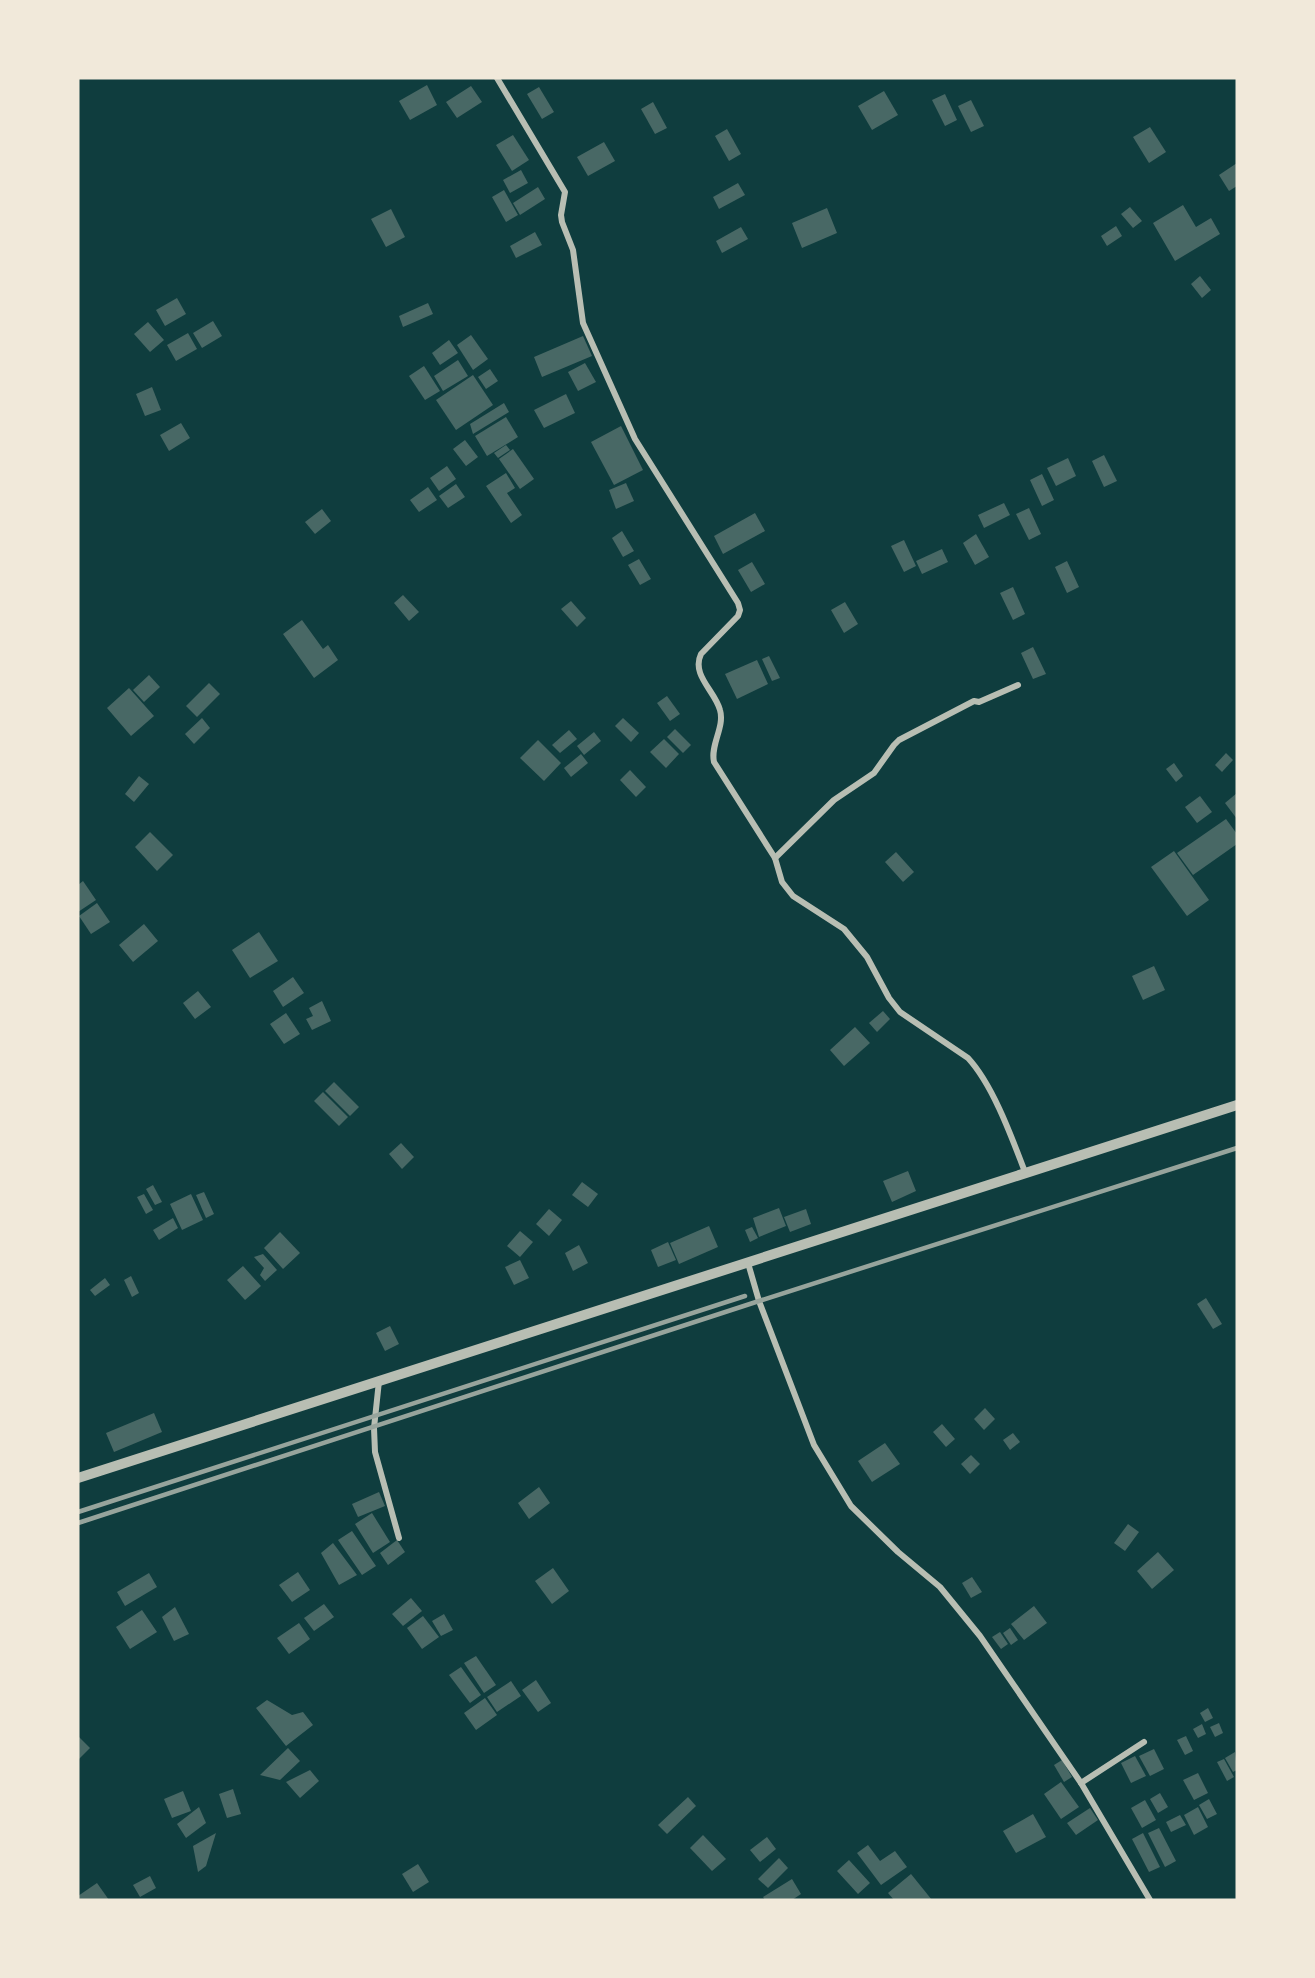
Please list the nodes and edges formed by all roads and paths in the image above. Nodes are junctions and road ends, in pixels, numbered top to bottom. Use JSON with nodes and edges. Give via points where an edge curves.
{"nodes":[{"id":1,"x":497,"y":78,"type":"edge"},
{"id":2,"x":1018,"y":686,"type":"dead end"},
{"id":3,"x":775,"y":858,"type":"junction"},
{"id":4,"x":1237,"y":1105,"type":"edge"},
{"id":5,"x":1025,"y":1172,"type":"junction"},
{"id":6,"x":748,"y":1263,"type":"junction"},
{"id":7,"x":379,"y":1381,"type":"junction"},
{"id":8,"x":78,"y":1478,"type":"edge"},
{"id":9,"x":399,"y":1538,"type":"dead end"},
{"id":10,"x":1144,"y":1742,"type":"dead end"},
{"id":11,"x":1081,"y":1783,"type":"junction"},
{"id":12,"x":1150,"y":1900,"type":"edge"}],
"edges":[{"from":1,"to":3,"type":"street","via":[[566,192],[561,215],[573,250],[583,323],[635,439],[738,603],[738,616],[701,654],[698,669],[720,708],[714,762]]},
{"from":2,"to":3,"type":"street","via":[[974,701],[899,740],[874,773],[834,800]]},
{"from":3,"to":5,"type":"street","via":[[782,882],[793,896],[844,928],[857,943],[895,1006],[975,1066],[1007,1124]]},
{"from":4,"to":5,"type":"street"},
{"from":5,"to":6,"type":"street"},
{"from":6,"to":7,"type":"street"},
{"from":6,"to":11,"type":"street","via":[[814,1445],[851,1506],[940,1587],[992,1654]]},
{"from":7,"to":8,"type":"street"},
{"from":7,"to":9,"type":"street","via":[[375,1452]]},
{"from":10,"to":11,"type":"street"},
{"from":11,"to":12,"type":"street"}]}
